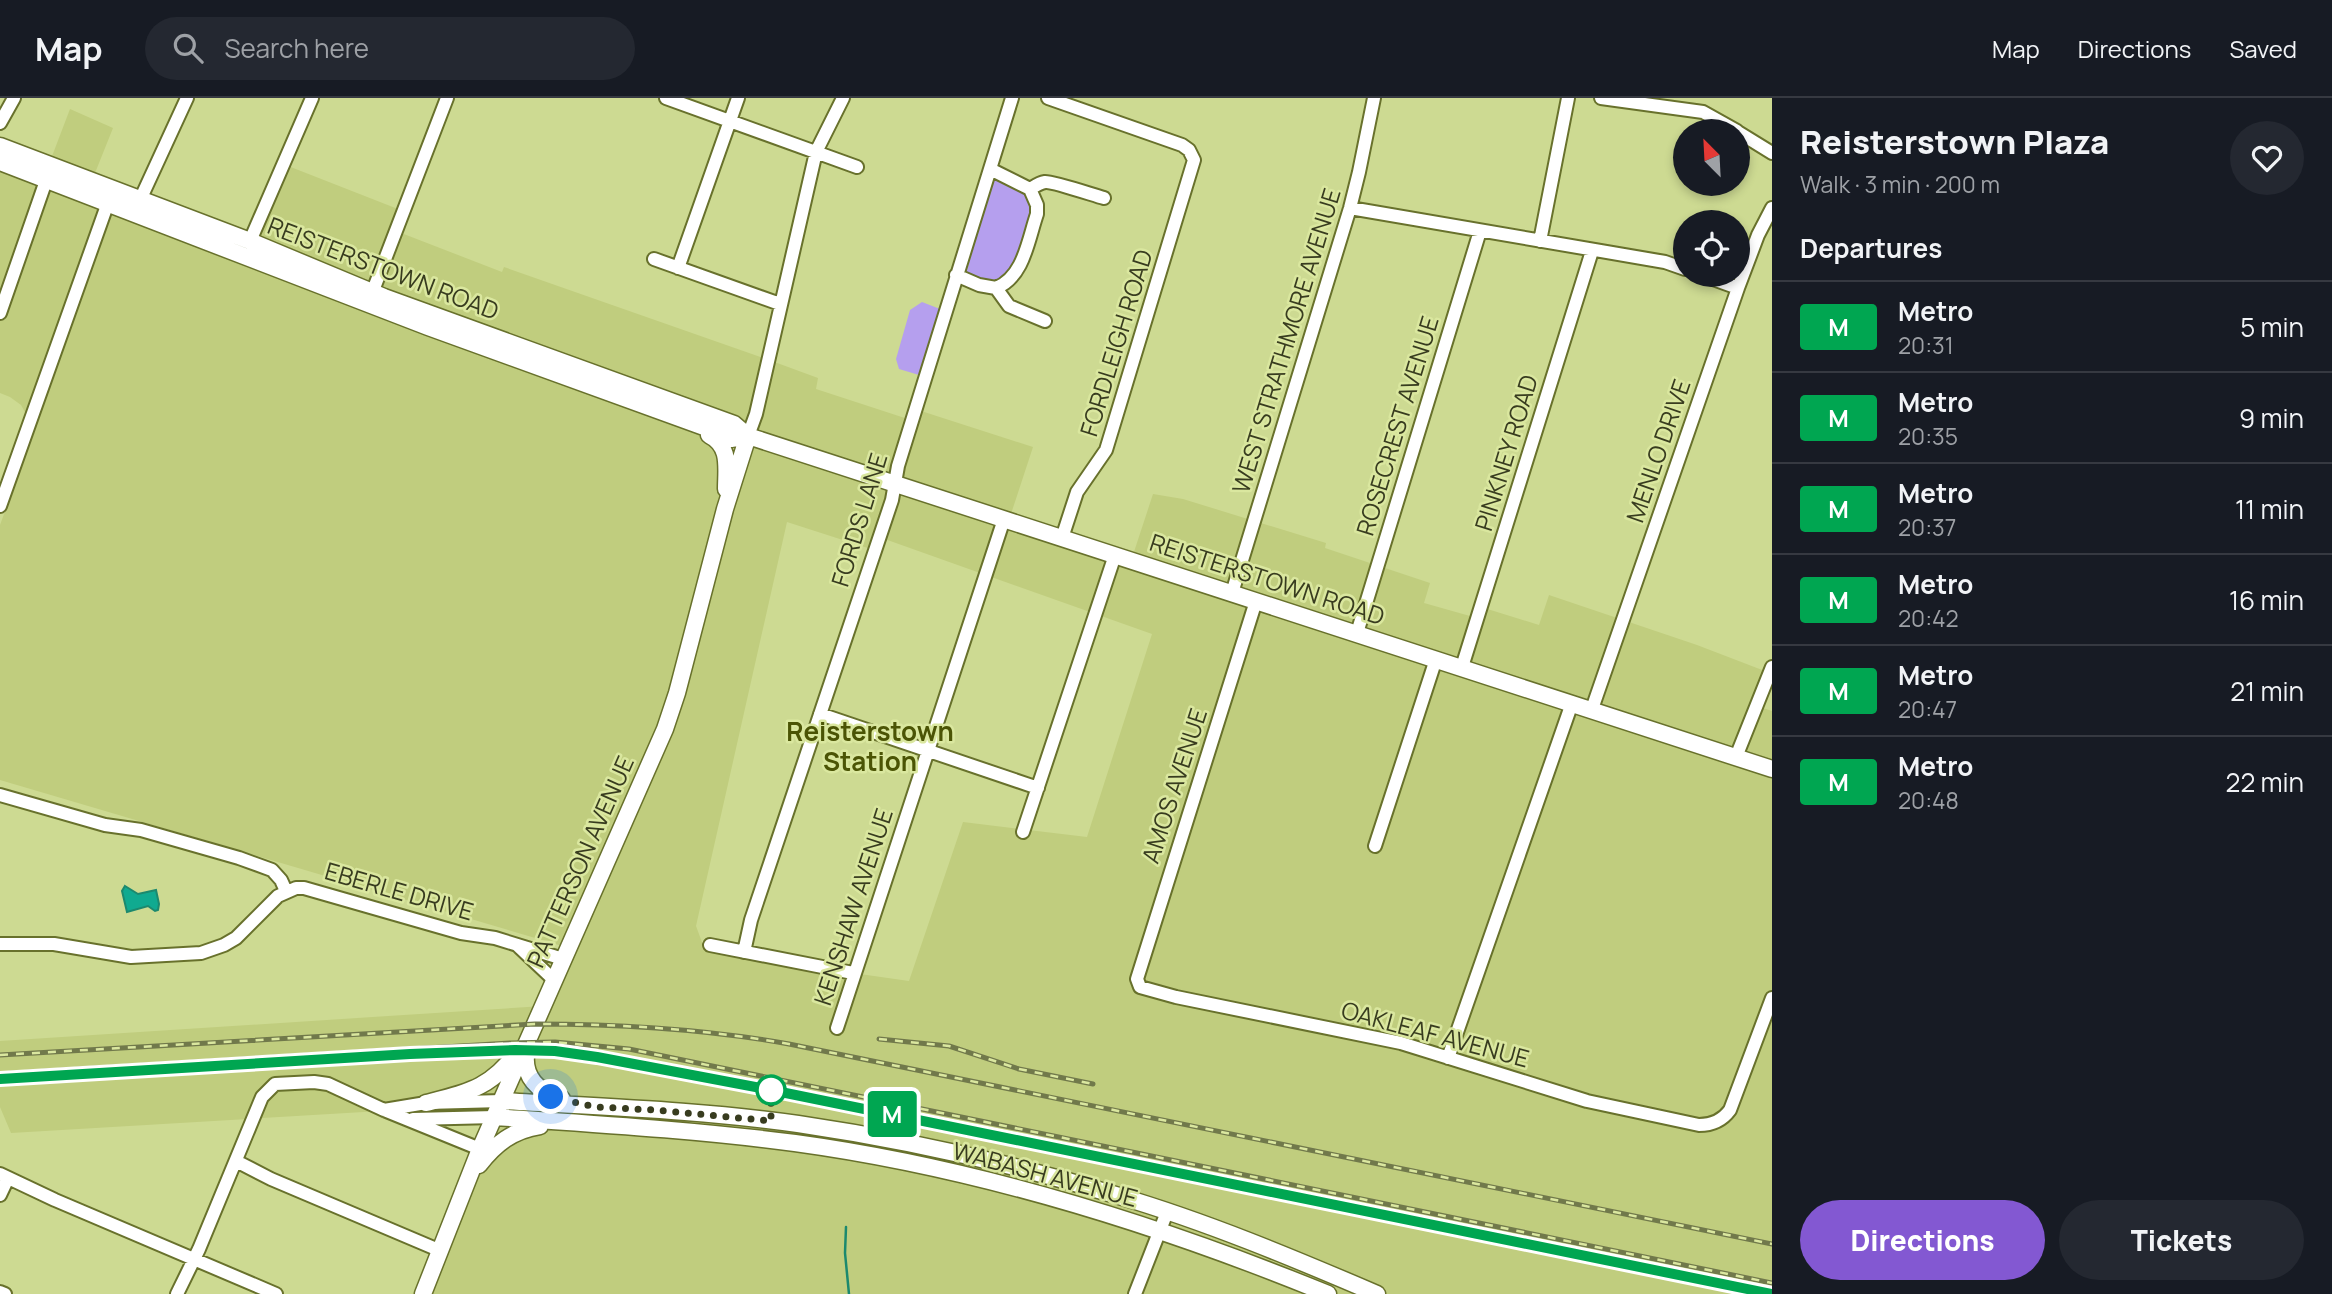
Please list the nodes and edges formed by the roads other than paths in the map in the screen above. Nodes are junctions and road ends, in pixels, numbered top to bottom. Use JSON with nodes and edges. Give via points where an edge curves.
{"nodes":[{"id":1,"x":14,"y":98,"type":"edge"},
{"id":2,"x":187,"y":98,"type":"edge"},
{"id":3,"x":312,"y":98,"type":"edge"},
{"id":4,"x":447,"y":98,"type":"edge"},
{"id":5,"x":666,"y":98,"type":"edge"},
{"id":6,"x":738,"y":98,"type":"edge"},
{"id":7,"x":843,"y":98,"type":"edge"},
{"id":8,"x":1012,"y":98,"type":"edge"},
{"id":9,"x":1048,"y":98,"type":"edge"},
{"id":10,"x":1374,"y":98,"type":"edge"},
{"id":11,"x":1569,"y":98,"type":"edge"},
{"id":12,"x":1601,"y":98,"type":"edge"},
{"id":13,"x":1715,"y":119,"type":"edge"},
{"id":14,"x":729,"y":121,"type":"junction"},
{"id":15,"x":0,"y":123,"type":"edge"},
{"id":16,"x":1750,"y":140,"type":"edge"},
{"id":17,"x":0,"y":146,"type":"edge"},
{"id":18,"x":816,"y":152,"type":"junction"},
{"id":19,"x":1772,"y":153,"type":"edge"},
{"id":20,"x":0,"y":162,"type":"edge"},
{"id":21,"x":857,"y":167,"type":"dead end"},
{"id":22,"x":990,"y":169,"type":"junction"},
{"id":23,"x":49,"y":173,"type":"junction"},
{"id":24,"x":1030,"y":189,"type":"junction"},
{"id":25,"x":110,"y":197,"type":"junction"},
{"id":26,"x":1104,"y":198,"type":"dead end"},
{"id":27,"x":140,"y":200,"type":"junction"},
{"id":28,"x":1350,"y":208,"type":"junction"},
{"id":29,"x":1772,"y":208,"type":"edge"},
{"id":30,"x":1480,"y":231,"type":"junction"},
{"id":31,"x":191,"y":236,"type":"junction"},
{"id":32,"x":1540,"y":241,"type":"junction"},
{"id":33,"x":250,"y":242,"type":"junction"},
{"id":34,"x":1591,"y":251,"type":"junction"},
{"id":35,"x":654,"y":259,"type":"dead end"},
{"id":36,"x":1673,"y":265,"type":"edge"},
{"id":37,"x":678,"y":268,"type":"junction"},
{"id":38,"x":956,"y":275,"type":"junction"},
{"id":39,"x":996,"y":288,"type":"junction"},
{"id":40,"x":1738,"y":288,"type":"joint"},
{"id":41,"x":370,"y":298,"type":"junction"},
{"id":42,"x":780,"y":304,"type":"junction"},
{"id":43,"x":0,"y":313,"type":"edge"},
{"id":44,"x":1045,"y":320,"type":"dead end"},
{"id":45,"x":491,"y":350,"type":"junction"},
{"id":46,"x":540,"y":354,"type":"junction"},
{"id":47,"x":644,"y":405,"type":"junction"},
{"id":48,"x":748,"y":436,"type":"junction"},
{"id":49,"x":895,"y":484,"type":"junction"},
{"id":50,"x":0,"y":506,"type":"edge"},
{"id":51,"x":725,"y":509,"type":"junction"},
{"id":52,"x":1004,"y":519,"type":"junction"},
{"id":53,"x":1062,"y":538,"type":"junction"},
{"id":54,"x":1115,"y":555,"type":"junction"},
{"id":55,"x":1233,"y":593,"type":"junction"},
{"id":56,"x":1256,"y":601,"type":"junction"},
{"id":57,"x":1357,"y":634,"type":"junction"},
{"id":58,"x":1436,"y":659,"type":"junction"},
{"id":59,"x":1462,"y":667,"type":"junction"},
{"id":60,"x":1772,"y":667,"type":"edge"},
{"id":61,"x":1572,"y":703,"type":"junction"},
{"id":62,"x":1592,"y":709,"type":"junction"},
{"id":63,"x":820,"y":714,"type":"junction"},
{"id":64,"x":926,"y":750,"type":"junction"},
{"id":65,"x":1736,"y":757,"type":"junction"},
{"id":66,"x":1772,"y":769,"type":"edge"},
{"id":67,"x":1038,"y":788,"type":"junction"},
{"id":68,"x":0,"y":795,"type":"edge"},
{"id":69,"x":1023,"y":832,"type":"dead end"},
{"id":70,"x":1376,"y":846,"type":"dead end"},
{"id":71,"x":286,"y":891,"type":"junction"},
{"id":72,"x":0,"y":944,"type":"edge"},
{"id":73,"x":516,"y":945,"type":"junction"},
{"id":74,"x":710,"y":945,"type":"dead end"},
{"id":75,"x":744,"y":952,"type":"junction"},
{"id":76,"x":563,"y":959,"type":"junction"},
{"id":77,"x":853,"y":973,"type":"junction"},
{"id":78,"x":554,"y":980,"type":"junction"},
{"id":79,"x":1138,"y":984,"type":"joint"},
{"id":80,"x":1772,"y":998,"type":"edge"},
{"id":81,"x":837,"y":1028,"type":"dead end"},
{"id":82,"x":532,"y":1032,"type":"junction"},
{"id":83,"x":1448,"y":1058,"type":"junction"},
{"id":84,"x":502,"y":1101,"type":"junction"},
{"id":85,"x":426,"y":1103,"type":"junction"},
{"id":86,"x":384,"y":1110,"type":"junction"},
{"id":87,"x":596,"y":1115,"type":"junction"},
{"id":88,"x":495,"y":1117,"type":"junction"},
{"id":89,"x":405,"y":1119,"type":"junction"},
{"id":90,"x":480,"y":1149,"type":"junction"},
{"id":91,"x":236,"y":1161,"type":"junction"},
{"id":92,"x":4,"y":1176,"type":"edge"},
{"id":93,"x":463,"y":1188,"type":"junction"},
{"id":94,"x":0,"y":1195,"type":"edge"},
{"id":95,"x":1167,"y":1212,"type":"junction"},
{"id":96,"x":1160,"y":1230,"type":"junction"},
{"id":97,"x":441,"y":1251,"type":"junction"},
{"id":98,"x":194,"y":1259,"type":"junction"},
{"id":99,"x":0,"y":1292,"type":"edge"},
{"id":100,"x":5,"y":1294,"type":"edge"},
{"id":101,"x":177,"y":1294,"type":"edge"},
{"id":102,"x":276,"y":1294,"type":"edge"},
{"id":103,"x":423,"y":1294,"type":"edge"},
{"id":104,"x":1135,"y":1294,"type":"edge"},
{"id":105,"x":1328,"y":1294,"type":"edge"},
{"id":106,"x":1377,"y":1294,"type":"edge"}],
"edges":[{"from":1,"to":15,"type":"street"},
{"from":2,"to":27,"type":"street"},
{"from":3,"to":33,"type":"street"},
{"from":4,"to":41,"type":"street"},
{"from":5,"to":14,"type":"street"},
{"from":6,"to":14,"type":"street"},
{"from":7,"to":18,"type":"street"},
{"from":8,"to":22,"type":"street","name":"FORDS LANE"},
{"from":9,"to":53,"type":"street","name":"FORDLEIGH ROAD","via":[[1182,145],[1192,154],[1194,166],[1107,450],[1077,492]]},
{"from":10,"to":28,"type":"street","name":"WEST STRATHMORE AVENUE"},
{"from":11,"to":32,"type":"street"},
{"from":12,"to":13,"type":"street","via":[[1703,112]]},
{"from":14,"to":18,"type":"street"},
{"from":14,"to":37,"type":"street"},
{"from":16,"to":19,"type":"street"},
{"from":17,"to":23,"type":"main road","name":"REISTERSTOWN ROAD"},
{"from":18,"to":21,"type":"street"},
{"from":18,"to":42,"type":"street"},
{"from":20,"to":23,"type":"main road","name":"REISTERSTOWN ROAD"},
{"from":22,"to":24,"type":"street"},
{"from":22,"to":38,"type":"street","name":"FORDS LANE"},
{"from":23,"to":25,"type":"main road","name":"REISTERSTOWN ROAD"},
{"from":23,"to":43,"type":"street"},
{"from":24,"to":26,"type":"street","via":[[1052,182]]},
{"from":24,"to":39,"type":"street","via":[[1037,214],[1022,258],[1015,275]]},
{"from":25,"to":27,"type":"main road","name":"REISTERSTOWN ROAD"},
{"from":25,"to":31,"type":"main road","name":"REISTERSTOWN ROAD"},
{"from":25,"to":50,"type":"street"},
{"from":27,"to":33,"type":"main road","name":"REISTERSTOWN ROAD"},
{"from":28,"to":30,"type":"street"},
{"from":28,"to":55,"type":"street","name":"WEST STRATHMORE AVENUE"},
{"from":29,"to":40,"type":"street","name":"MENLO DRIVE"},
{"from":30,"to":32,"type":"street"},
{"from":30,"to":57,"type":"street","name":"ROSECREST AVENUE"},
{"from":31,"to":33,"type":"main road","via":[[207,234],[244,247]]},
{"from":31,"to":41,"type":"main road","name":"REISTERSTOWN ROAD"},
{"from":32,"to":34,"type":"street"},
{"from":33,"to":41,"type":"main road","name":"REISTERSTOWN ROAD"},
{"from":34,"to":36,"type":"street"},
{"from":34,"to":59,"type":"street","name":"PINKNEY ROAD"},
{"from":35,"to":37,"type":"street"},
{"from":37,"to":42,"type":"street"},
{"from":38,"to":39,"type":"street"},
{"from":38,"to":49,"type":"street","name":"FORDS LANE"},
{"from":39,"to":44,"type":"street","via":[[1009,306]]},
{"from":40,"to":62,"type":"street","name":"MENLO DRIVE"},
{"from":41,"to":45,"type":"main road","name":"REISTERSTOWN ROAD"},
{"from":41,"to":46,"type":"main road","name":"REISTERSTOWN ROAD"},
{"from":42,"to":48,"type":"street"},
{"from":45,"to":46,"type":"main road","via":[[533,358]]},
{"from":45,"to":47,"type":"main road","name":"REISTERSTOWN ROAD"},
{"from":46,"to":48,"type":"main road","name":"REISTERSTOWN ROAD","via":[[734,424]]},
{"from":47,"to":48,"type":"main road","name":"REISTERSTOWN ROAD","via":[[731,439]]},
{"from":47,"to":51,"type":"main road","via":[[712,436],[723,446]]},
{"from":48,"to":49,"type":"main road","name":"REISTERSTOWN ROAD"},
{"from":48,"to":51,"type":"main road","name":"PATTERSON AVENUE"},
{"from":49,"to":52,"type":"main road","name":"REISTERSTOWN ROAD"},
{"from":49,"to":63,"type":"street","name":"FORDS LANE"},
{"from":51,"to":76,"type":"main road","name":"PATTERSON AVENUE","via":[[670,715]]},
{"from":52,"to":53,"type":"main road","name":"REISTERSTOWN ROAD"},
{"from":52,"to":64,"type":"street","name":"KENSHAW AVENUE"},
{"from":53,"to":54,"type":"main road","name":"REISTERSTOWN ROAD"},
{"from":54,"to":55,"type":"main road","name":"REISTERSTOWN ROAD"},
{"from":54,"to":67,"type":"street"},
{"from":55,"to":56,"type":"main road","name":"REISTERSTOWN ROAD"},
{"from":56,"to":57,"type":"main road","name":"REISTERSTOWN ROAD"},
{"from":56,"to":79,"type":"street","name":"AMOS AVENUE"},
{"from":57,"to":58,"type":"main road","name":"REISTERSTOWN ROAD"},
{"from":58,"to":59,"type":"main road","name":"REISTERSTOWN ROAD"},
{"from":58,"to":70,"type":"street"},
{"from":59,"to":61,"type":"main road","name":"REISTERSTOWN ROAD"},
{"from":60,"to":65,"type":"street"},
{"from":61,"to":62,"type":"main road","name":"REISTERSTOWN ROAD"},
{"from":61,"to":83,"type":"street"},
{"from":62,"to":65,"type":"main road","name":"REISTERSTOWN ROAD"},
{"from":63,"to":64,"type":"street"},
{"from":63,"to":75,"type":"street","name":"FORDS LANE"},
{"from":64,"to":67,"type":"street"},
{"from":64,"to":77,"type":"street","name":"KENSHAW AVENUE"},
{"from":65,"to":66,"type":"main road","name":"REISTERSTOWN ROAD"},
{"from":67,"to":69,"type":"street"},
{"from":68,"to":71,"type":"street","via":[[239,858],[272,870]]},
{"from":71,"to":72,"type":"street","name":"EBERLE DRIVE","via":[[236,938],[201,953],[131,957],[54,944]]},
{"from":71,"to":73,"type":"street","name":"EBERLE DRIVE","via":[[312,889]]},
{"from":73,"to":76,"type":"street","name":"EBERLE DRIVE"},
{"from":73,"to":78,"type":"street","name":"EBERLE DRIVE"},
{"from":74,"to":75,"type":"street"},
{"from":75,"to":77,"type":"street"},
{"from":76,"to":78,"type":"main road","name":"PATTERSON AVENUE"},
{"from":77,"to":81,"type":"street","name":"KENSHAW AVENUE"},
{"from":78,"to":82,"type":"main road","name":"PATTERSON AVENUE"},
{"from":79,"to":83,"type":"street","name":"OAKLEAF AVENUE","via":[[1145,990],[1384,1039]]},
{"from":80,"to":83,"type":"street","name":"OAKLEAF AVENUE","via":[[1733,1103],[1721,1120],[1707,1125],[1587,1101]]},
{"from":82,"to":84,"type":"main road","name":"PATTERSON AVENUE"},
{"from":82,"to":85,"type":"main road","via":[[487,1083]]},
{"from":82,"to":87,"type":"main road","via":[[526,1065],[535,1085],[551,1097]]},
{"from":84,"to":85,"type":"street","name":"WABASH AVENUE"},
{"from":84,"to":87,"type":"main road","name":"WABASH AVENUE"},
{"from":84,"to":88,"type":"main road","name":"PATTERSON AVENUE"},
{"from":85,"to":86,"type":"street","name":"WABASH AVENUE"},
{"from":86,"to":89,"type":"street"},
{"from":86,"to":91,"type":"street","via":[[320,1082],[281,1083],[262,1097]]},
{"from":87,"to":88,"type":"main road","name":"WABASH AVENUE"},
{"from":87,"to":93,"type":"main road","via":[[525,1128],[490,1152]]},
{"from":87,"to":95,"type":"main road","name":"WABASH AVENUE","via":[[718,1115],[898,1141],[1025,1170]]},
{"from":87,"to":96,"type":"main road","name":"WABASH AVENUE","via":[[898,1161],[1035,1193]]},
{"from":88,"to":89,"type":"street","name":"WABASH AVENUE"},
{"from":88,"to":90,"type":"main road","name":"PATTERSON AVENUE"},
{"from":89,"to":90,"type":"street"},
{"from":90,"to":93,"type":"main road","name":"PATTERSON AVENUE"},
{"from":91,"to":97,"type":"street"},
{"from":91,"to":98,"type":"street"},
{"from":92,"to":94,"type":"street"},
{"from":92,"to":98,"type":"street"},
{"from":93,"to":97,"type":"main road","name":"PATTERSON AVENUE"},
{"from":95,"to":96,"type":"street"},
{"from":95,"to":106,"type":"main road","name":"WABASH AVENUE"},
{"from":96,"to":104,"type":"street"},
{"from":96,"to":105,"type":"main road","name":"WABASH AVENUE"},
{"from":97,"to":103,"type":"main road","name":"PATTERSON AVENUE"},
{"from":98,"to":101,"type":"street"},
{"from":98,"to":102,"type":"street"},
{"from":99,"to":100,"type":"street"}]}
